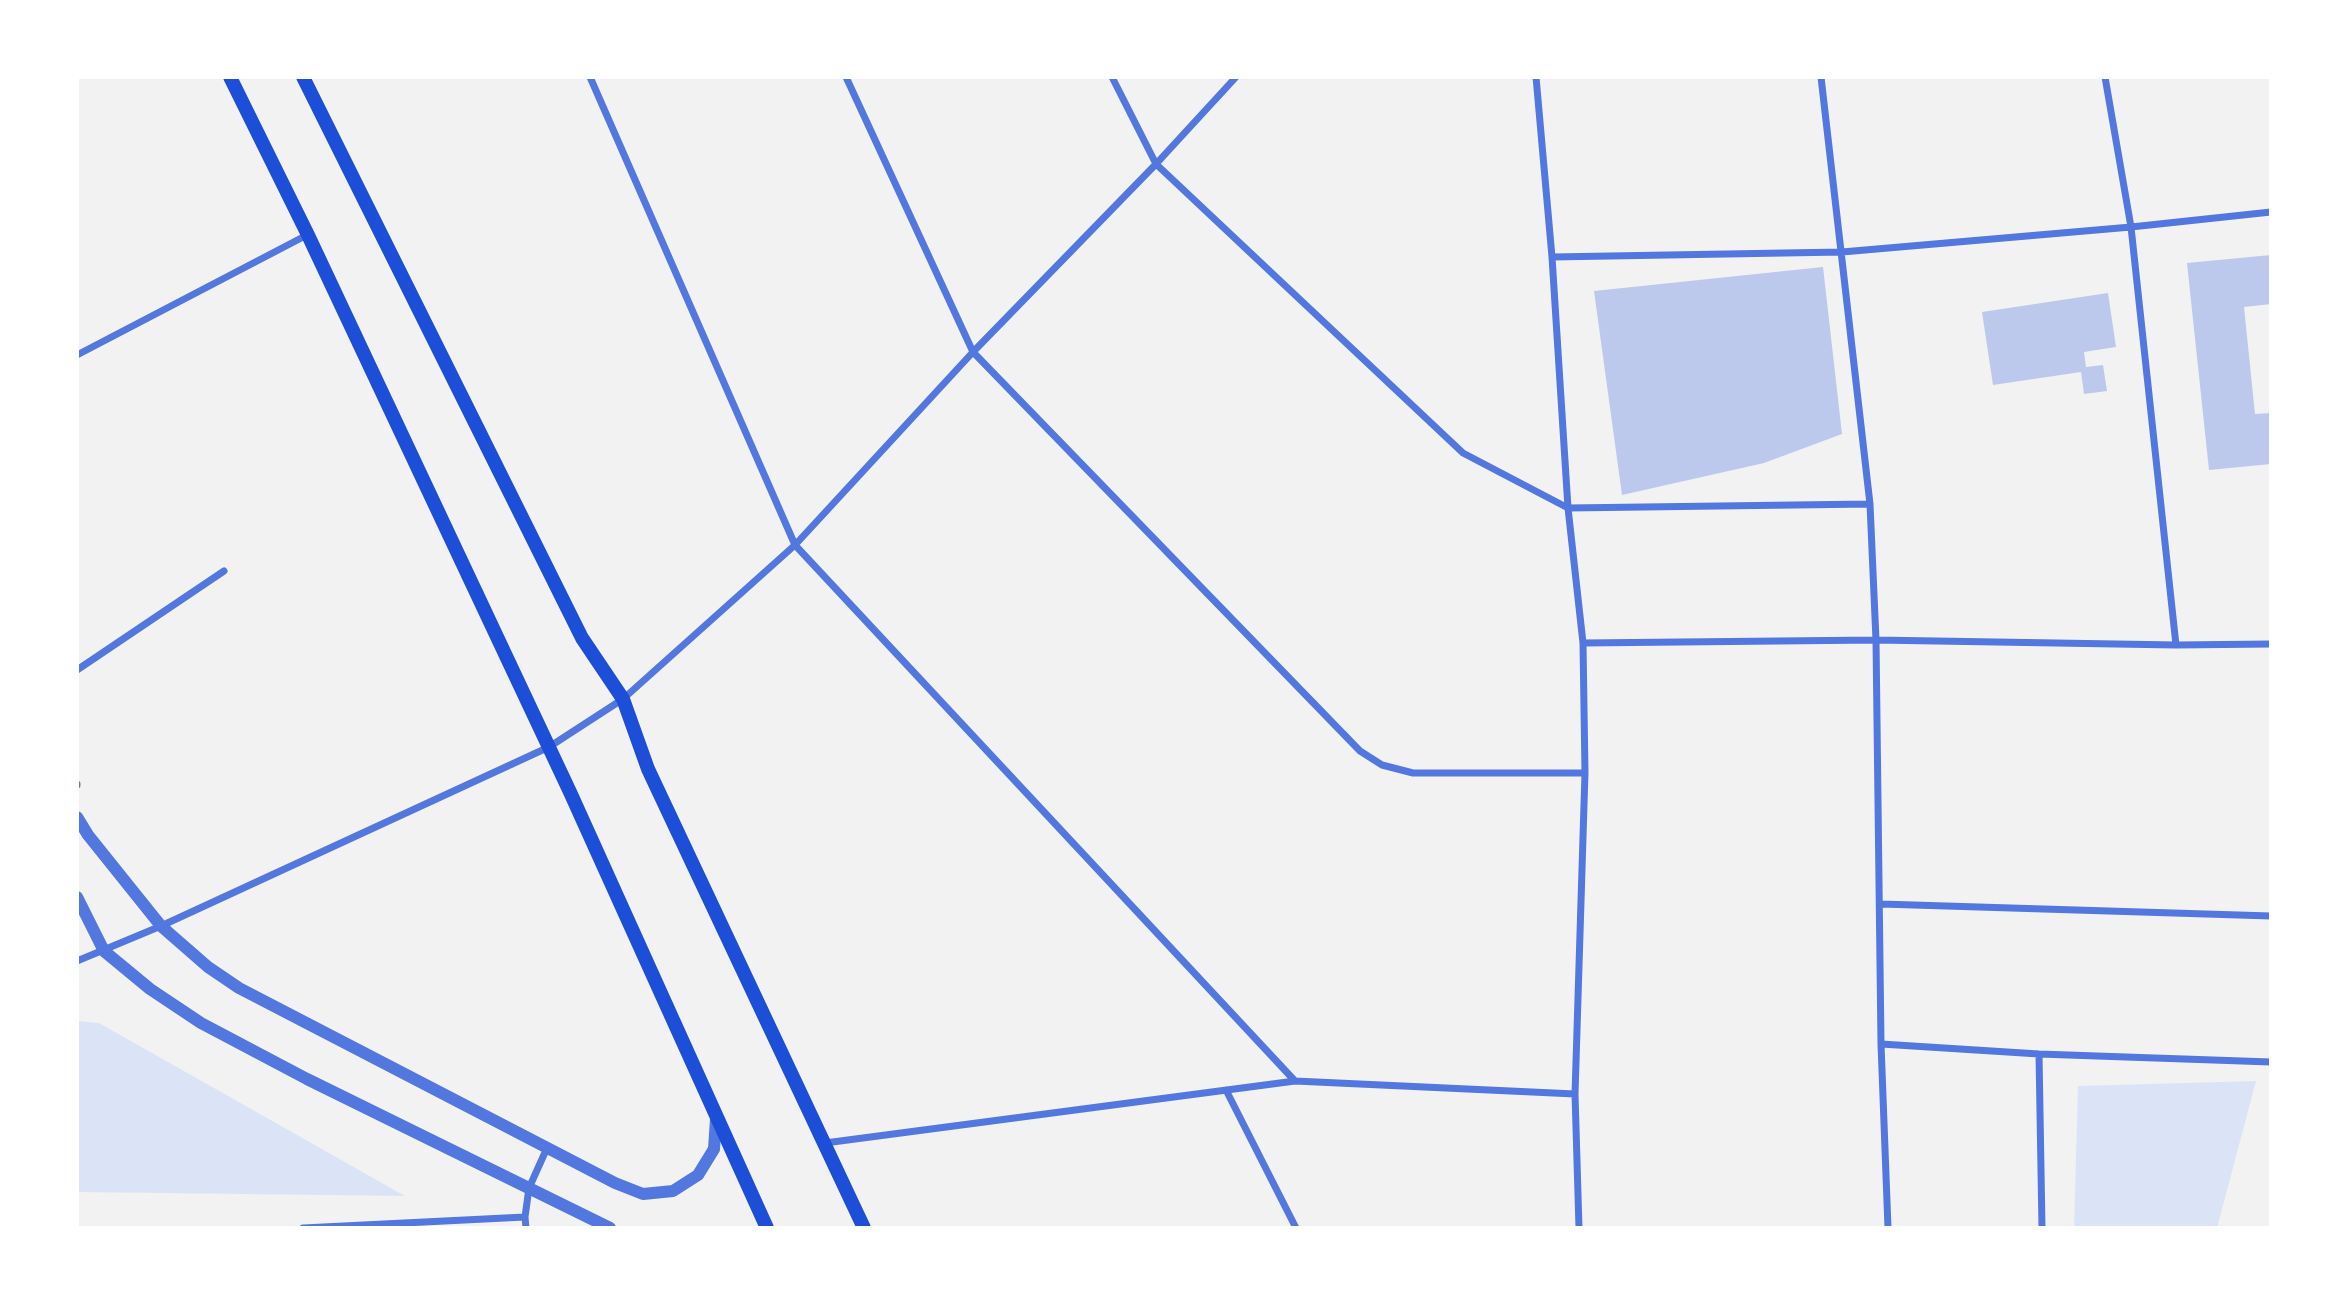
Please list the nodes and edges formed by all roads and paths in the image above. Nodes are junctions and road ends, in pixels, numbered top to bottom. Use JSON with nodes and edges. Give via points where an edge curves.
{"nodes":[{"id":1,"x":230,"y":77,"type":"edge"},
{"id":2,"x":303,"y":77,"type":"edge"},
{"id":3,"x":590,"y":77,"type":"edge"},
{"id":4,"x":846,"y":77,"type":"edge"},
{"id":5,"x":1112,"y":77,"type":"edge"},
{"id":6,"x":1236,"y":77,"type":"edge"},
{"id":7,"x":1536,"y":77,"type":"edge"},
{"id":8,"x":1821,"y":77,"type":"edge"},
{"id":9,"x":2105,"y":77,"type":"edge"},
{"id":10,"x":1156,"y":164,"type":"junction"},
{"id":11,"x":2271,"y":212,"type":"edge"},
{"id":12,"x":2131,"y":228,"type":"junction"},
{"id":13,"x":308,"y":235,"type":"junction"},
{"id":14,"x":1842,"y":252,"type":"junction"},
{"id":15,"x":1552,"y":257,"type":"junction"},
{"id":16,"x":974,"y":352,"type":"junction"},
{"id":17,"x":77,"y":355,"type":"edge"},
{"id":18,"x":1870,"y":504,"type":"junction"},
{"id":19,"x":1568,"y":508,"type":"junction"},
{"id":20,"x":795,"y":545,"type":"junction"},
{"id":21,"x":224,"y":570,"type":"dead end"},
{"id":22,"x":1877,"y":640,"type":"junction"},
{"id":23,"x":1583,"y":643,"type":"junction"},
{"id":24,"x":2271,"y":644,"type":"edge"},
{"id":25,"x":2176,"y":645,"type":"junction"},
{"id":26,"x":77,"y":670,"type":"edge"},
{"id":27,"x":623,"y":699,"type":"junction"},
{"id":28,"x":549,"y":747,"type":"junction"},
{"id":29,"x":1584,"y":773,"type":"junction"},
{"id":30,"x":77,"y":817,"type":"edge"},
{"id":31,"x":77,"y":897,"type":"edge"},
{"id":32,"x":1881,"y":904,"type":"junction"},
{"id":33,"x":2271,"y":916,"type":"edge"},
{"id":34,"x":161,"y":926,"type":"junction"},
{"id":35,"x":104,"y":951,"type":"junction"},
{"id":36,"x":77,"y":961,"type":"edge"},
{"id":37,"x":1881,"y":1044,"type":"junction"},
{"id":38,"x":2039,"y":1054,"type":"junction"},
{"id":39,"x":2271,"y":1062,"type":"edge"},
{"id":40,"x":1295,"y":1081,"type":"junction"},
{"id":41,"x":1226,"y":1090,"type":"junction"},
{"id":42,"x":1575,"y":1094,"type":"junction"},
{"id":43,"x":716,"y":1119,"type":"junction"},
{"id":44,"x":824,"y":1143,"type":"junction"},
{"id":45,"x":547,"y":1148,"type":"junction"},
{"id":46,"x":529,"y":1188,"type":"junction"},
{"id":47,"x":525,"y":1217,"type":"junction"},
{"id":48,"x":303,"y":1228,"type":"edge"},
{"id":49,"x":526,"y":1228,"type":"edge"},
{"id":50,"x":610,"y":1228,"type":"edge"},
{"id":51,"x":767,"y":1228,"type":"edge"},
{"id":52,"x":863,"y":1228,"type":"edge"},
{"id":53,"x":1296,"y":1228,"type":"edge"},
{"id":54,"x":1579,"y":1228,"type":"edge"},
{"id":55,"x":1888,"y":1228,"type":"edge"},
{"id":56,"x":2042,"y":1228,"type":"edge"}],
"edges":[{"from":1,"to":13,"type":"main road"},
{"from":2,"to":27,"type":"main road","via":[[582,638]]},
{"from":3,"to":20,"type":"street"},
{"from":4,"to":16,"type":"street"},
{"from":5,"to":10,"type":"street"},
{"from":6,"to":10,"type":"street"},
{"from":7,"to":15,"type":"street"},
{"from":8,"to":14,"type":"street"},
{"from":9,"to":12,"type":"street"},
{"from":10,"to":16,"type":"street"},
{"from":10,"to":19,"type":"street","via":[[1464,453]]},
{"from":11,"to":12,"type":"street"},
{"from":12,"to":14,"type":"street"},
{"from":12,"to":25,"type":"street"},
{"from":13,"to":17,"type":"street"},
{"from":13,"to":28,"type":"main road"},
{"from":14,"to":15,"type":"street"},
{"from":14,"to":18,"type":"street"},
{"from":15,"to":19,"type":"street"},
{"from":16,"to":20,"type":"street"},
{"from":16,"to":29,"type":"street","via":[[1360,751],[1382,765],[1412,773]]},
{"from":18,"to":19,"type":"street"},
{"from":18,"to":22,"type":"street"},
{"from":19,"to":23,"type":"street"},
{"from":20,"to":27,"type":"street"},
{"from":20,"to":40,"type":"street"},
{"from":21,"to":26,"type":"street"},
{"from":22,"to":23,"type":"street"},
{"from":22,"to":25,"type":"street"},
{"from":22,"to":32,"type":"street"},
{"from":23,"to":29,"type":"street"},
{"from":24,"to":25,"type":"street"},
{"from":27,"to":28,"type":"street"},
{"from":27,"to":44,"type":"main road","via":[[648,769]]},
{"from":28,"to":34,"type":"street"},
{"from":28,"to":43,"type":"main road"},
{"from":29,"to":42,"type":"street"},
{"from":30,"to":34,"type":"street"},
{"from":31,"to":35,"type":"street"},
{"from":32,"to":33,"type":"street"},
{"from":32,"to":37,"type":"street"},
{"from":34,"to":35,"type":"street"},
{"from":34,"to":45,"type":"street","via":[[239,988]]},
{"from":35,"to":36,"type":"street"},
{"from":35,"to":46,"type":"street","via":[[150,989],[232,1041]]},
{"from":37,"to":38,"type":"street"},
{"from":37,"to":55,"type":"street"},
{"from":38,"to":39,"type":"street"},
{"from":38,"to":56,"type":"street"},
{"from":40,"to":41,"type":"street"},
{"from":40,"to":42,"type":"street"},
{"from":41,"to":44,"type":"street"},
{"from":41,"to":53,"type":"street"},
{"from":42,"to":54,"type":"street"},
{"from":43,"to":45,"type":"street","via":[[714,1149],[698,1175],[673,1191],[643,1194]]},
{"from":43,"to":51,"type":"main road"},
{"from":44,"to":52,"type":"main road"},
{"from":45,"to":46,"type":"street"},
{"from":46,"to":47,"type":"street"},
{"from":46,"to":50,"type":"street"},
{"from":47,"to":48,"type":"street"},
{"from":47,"to":49,"type":"street"}]}
